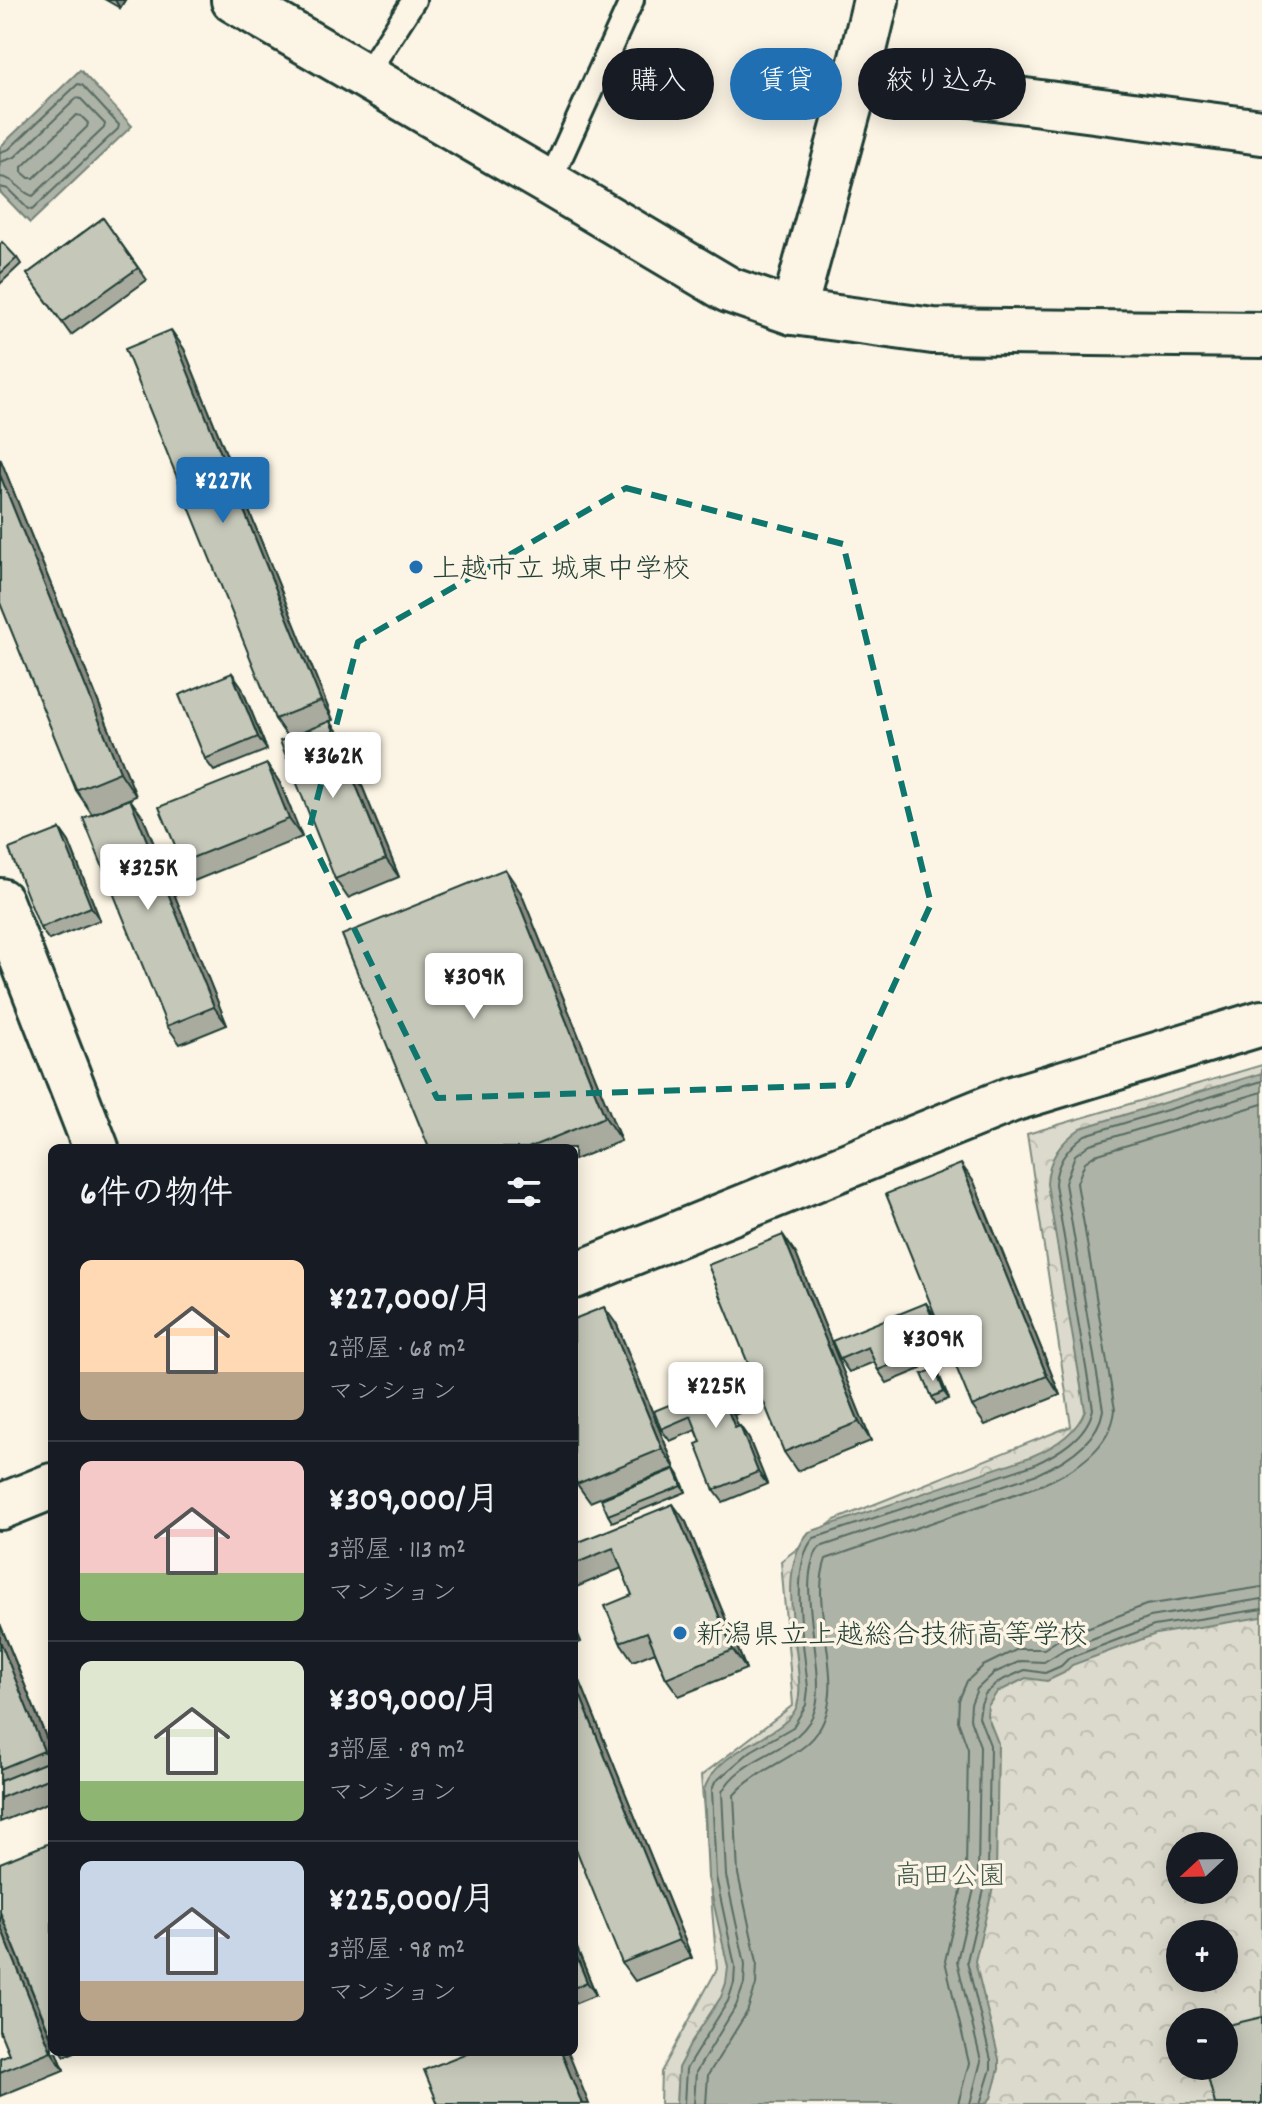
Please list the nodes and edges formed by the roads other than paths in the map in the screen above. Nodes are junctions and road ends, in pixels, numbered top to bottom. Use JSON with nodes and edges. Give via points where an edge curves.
{"nodes":[{"id":1,"x":234,"y":0,"type":"edge"},
{"id":2,"x":414,"y":0,"type":"edge"},
{"id":3,"x":632,"y":0,"type":"edge"},
{"id":4,"x":876,"y":0,"type":"edge"},
{"id":5,"x":365,"y":76,"type":"junction"},
{"id":6,"x":857,"y":79,"type":"junction"},
{"id":7,"x":1262,"y":132,"type":"edge"},
{"id":8,"x":549,"y":183,"type":"junction"},
{"id":9,"x":793,"y":312,"type":"junction"},
{"id":10,"x":1262,"y":335,"type":"edge"},
{"id":11,"x":0,"y":901,"type":"edge"},
{"id":12,"x":1262,"y":1023,"type":"edge"},
{"id":13,"x":94,"y":1144,"type":"edge"},
{"id":14,"x":578,"y":1274,"type":"edge"},
{"id":15,"x":48,"y":1488,"type":"edge"},
{"id":16,"x":0,"y":1507,"type":"edge"}],
"edges":[{"from":1,"to":5,"type":"street"},
{"from":2,"to":5,"type":"lane"},
{"from":3,"to":8,"type":"lane"},
{"from":4,"to":6,"type":"street"},
{"from":5,"to":8,"type":"street"},
{"from":6,"to":7,"type":"street"},
{"from":6,"to":9,"type":"street"},
{"from":8,"to":9,"type":"street","via":[[729,290]]},
{"from":9,"to":10,"type":"street","via":[[933,331]]},
{"from":11,"to":13,"type":"street"},
{"from":12,"to":14,"type":"street","via":[[1012,1099]]},
{"from":15,"to":16,"type":"street"}]}
